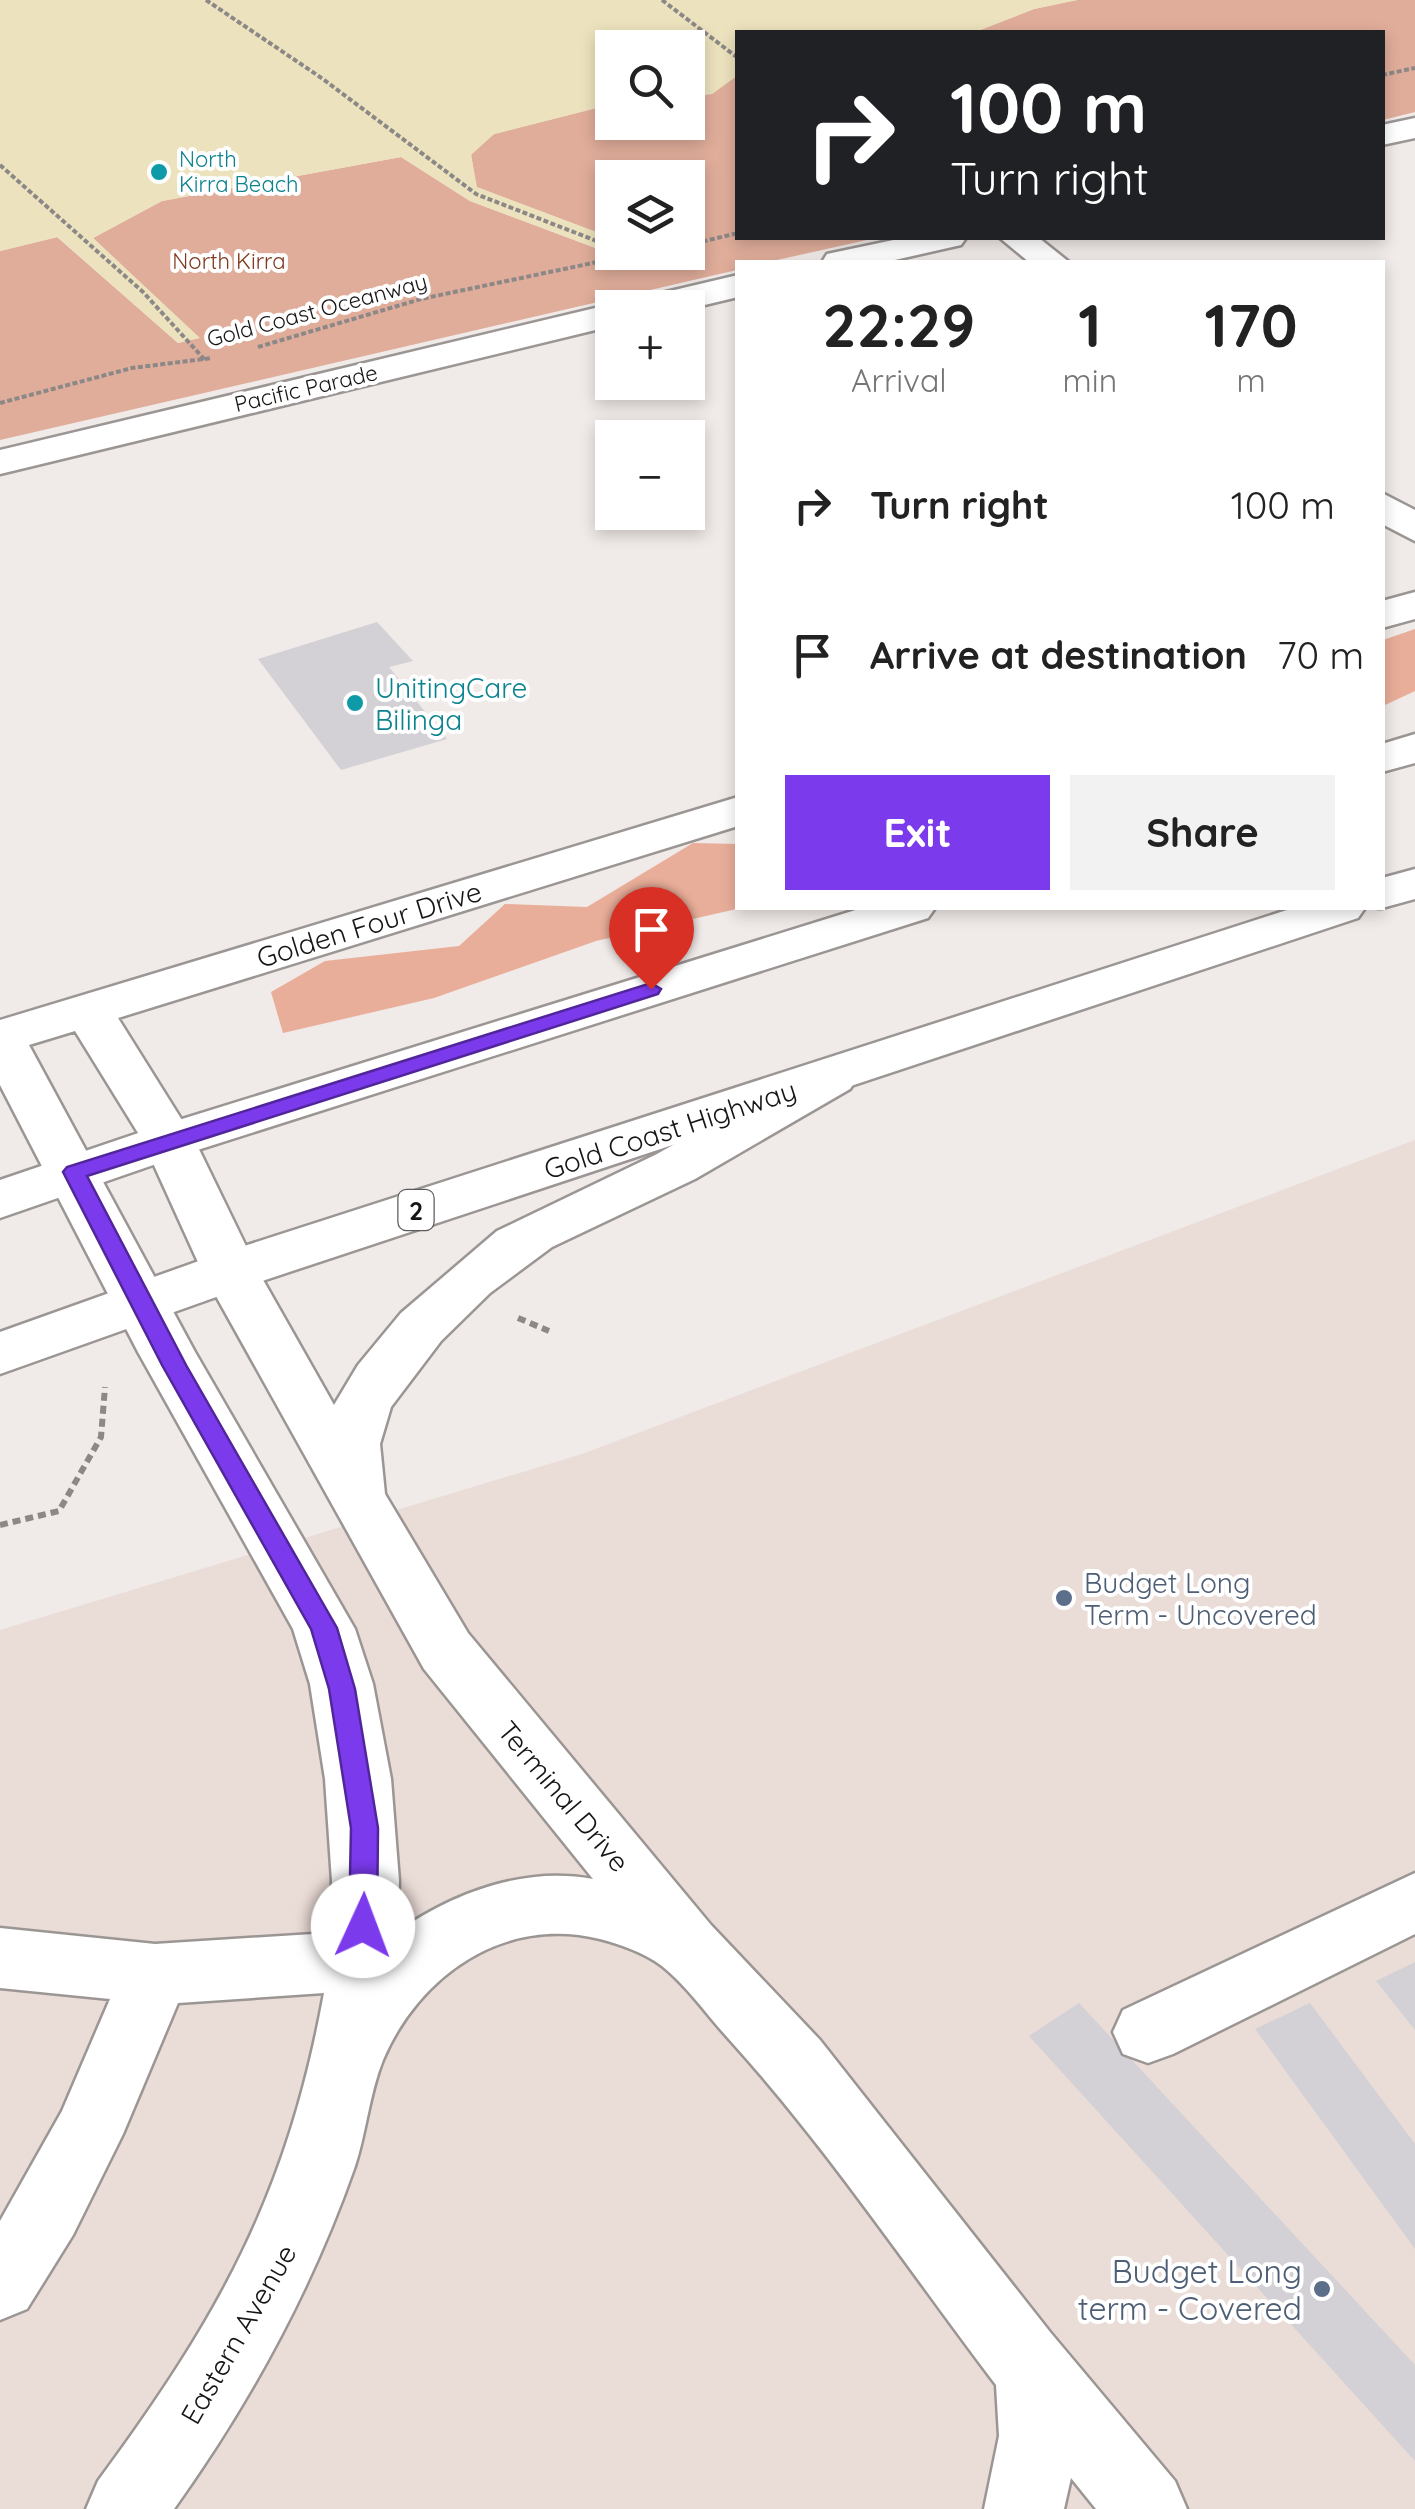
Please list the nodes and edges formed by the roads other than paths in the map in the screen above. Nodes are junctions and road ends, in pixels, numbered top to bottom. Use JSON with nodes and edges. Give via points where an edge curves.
{"nodes":[{"id":1,"x":1415,"y":128,"type":"edge"},
{"id":2,"x":1385,"y":135,"type":"edge"},
{"id":3,"x":940,"y":240,"type":"edge"},
{"id":4,"x":1020,"y":240,"type":"edge"},
{"id":5,"x":849,"y":260,"type":"edge"},
{"id":6,"x":1048,"y":260,"type":"edge"},
{"id":7,"x":735,"y":287,"type":"edge"},
{"id":8,"x":705,"y":294,"type":"edge"},
{"id":9,"x":595,"y":319,"type":"edge"},
{"id":10,"x":0,"y":462,"type":"edge"},
{"id":11,"x":1385,"y":507,"type":"edge"},
{"id":12,"x":1415,"y":529,"type":"edge"},
{"id":13,"x":1415,"y":605,"type":"edge"},
{"id":14,"x":1385,"y":614,"type":"edge"},
{"id":15,"x":1415,"y":748,"type":"edge"},
{"id":16,"x":1385,"y":757,"type":"edge"},
{"id":17,"x":735,"y":813,"type":"edge"},
{"id":18,"x":1415,"y":883,"type":"edge"},
{"id":19,"x":1385,"y":893,"type":"edge"},
{"id":20,"x":904,"y":910,"type":"edge"},
{"id":21,"x":1335,"y":910,"type":"edge"},
{"id":22,"x":88,"y":1010,"type":"junction"},
{"id":23,"x":0,"y":1038,"type":"edge"},
{"id":24,"x":834,"y":1076,"type":"junction"},
{"id":25,"x":169,"y":1142,"type":"junction"},
{"id":26,"x":74,"y":1172,"type":"junction"},
{"id":27,"x":0,"y":1200,"type":"edge"},
{"id":28,"x":230,"y":1271,"type":"junction"},
{"id":29,"x":142,"y":1302,"type":"junction"},
{"id":30,"x":0,"y":1354,"type":"edge"},
{"id":31,"x":363,"y":1507,"type":"junction"},
{"id":32,"x":1415,"y":1902,"type":"edge"},
{"id":33,"x":687,"y":1946,"type":"junction"},
{"id":34,"x":0,"y":1958,"type":"edge"},
{"id":35,"x":361,"y":1961,"type":"junction"},
{"id":36,"x":155,"y":1974,"type":"junction"},
{"id":37,"x":1148,"y":2032,"type":"dead end"},
{"id":38,"x":345,"y":2073,"type":"junction"},
{"id":39,"x":0,"y":2284,"type":"edge"},
{"id":40,"x":1023,"y":2358,"type":"junction"},
{"id":41,"x":126,"y":2509,"type":"edge"},
{"id":42,"x":1024,"y":2509,"type":"edge"},
{"id":43,"x":1147,"y":2509,"type":"edge"}],
"edges":[{"from":1,"to":2,"type":"main road"},
{"from":3,"to":5,"type":"main road"},
{"from":4,"to":6,"type":"main road"},
{"from":7,"to":8,"type":"main road"},
{"from":9,"to":10,"type":"main road","name":"Pacific Parade"},
{"from":11,"to":12,"type":"main road"},
{"from":13,"to":14,"type":"main road"},
{"from":15,"to":16,"type":"main road"},
{"from":17,"to":22,"type":"main road","name":"Golden Four Drive"},
{"from":18,"to":19,"type":"main road"},
{"from":20,"to":25,"type":"main road"},
{"from":21,"to":24,"type":"main road","name":"Gold Coast Highway","number":"2"},
{"from":22,"to":23,"type":"main road","name":"Golden Four Drive"},
{"from":22,"to":25,"type":"main road","name":"Terminal Drive"},
{"from":23,"to":26,"type":"main road","name":"Eastern Avenue"},
{"from":24,"to":28,"type":"main road","name":"Gold Coast Highway","number":"2"},
{"from":24,"to":31,"type":"main road","via":[[654,1178],[541,1230],[457,1291],[358,1414],[350,1446]]},
{"from":25,"to":26,"type":"main road"},
{"from":25,"to":28,"type":"main road","name":"Terminal Drive"},
{"from":26,"to":27,"type":"main road"},
{"from":26,"to":29,"type":"main road","name":"Eastern Avenue"},
{"from":28,"to":29,"type":"main road","name":"Gold Coast Highway","number":"2"},
{"from":28,"to":31,"type":"main road","name":"Terminal Drive"},
{"from":29,"to":30,"type":"main road","name":"Gold Coast Highway","number":"2"},
{"from":29,"to":35,"type":"main road","name":"Eastern Avenue","via":[[324,1628],[342,1689],[364,1828]]},
{"from":31,"to":33,"type":"main road","name":"Terminal Drive","via":[[446,1650]]},
{"from":32,"to":37,"type":"main road"},
{"from":33,"to":38,"type":"main road","via":[[648,1923],[592,1908],[516,1907],[486,1914],[452,1928],[404,1967],[361,2032]]},
{"from":33,"to":40,"type":"main road","name":"Terminal Drive","via":[[796,2062]]},
{"from":34,"to":36,"type":"main road"},
{"from":35,"to":36,"type":"main road"},
{"from":35,"to":38,"type":"main road","name":"Eastern Avenue"},
{"from":36,"to":39,"type":"main road","via":[[99,2114]]},
{"from":38,"to":41,"type":"main road","name":"Eastern Avenue","via":[[294,2238],[255,2316]]},
{"from":40,"to":42,"type":"main road","via":[[1040,2410]]},
{"from":40,"to":43,"type":"main road","name":"Terminal Drive"}]}
